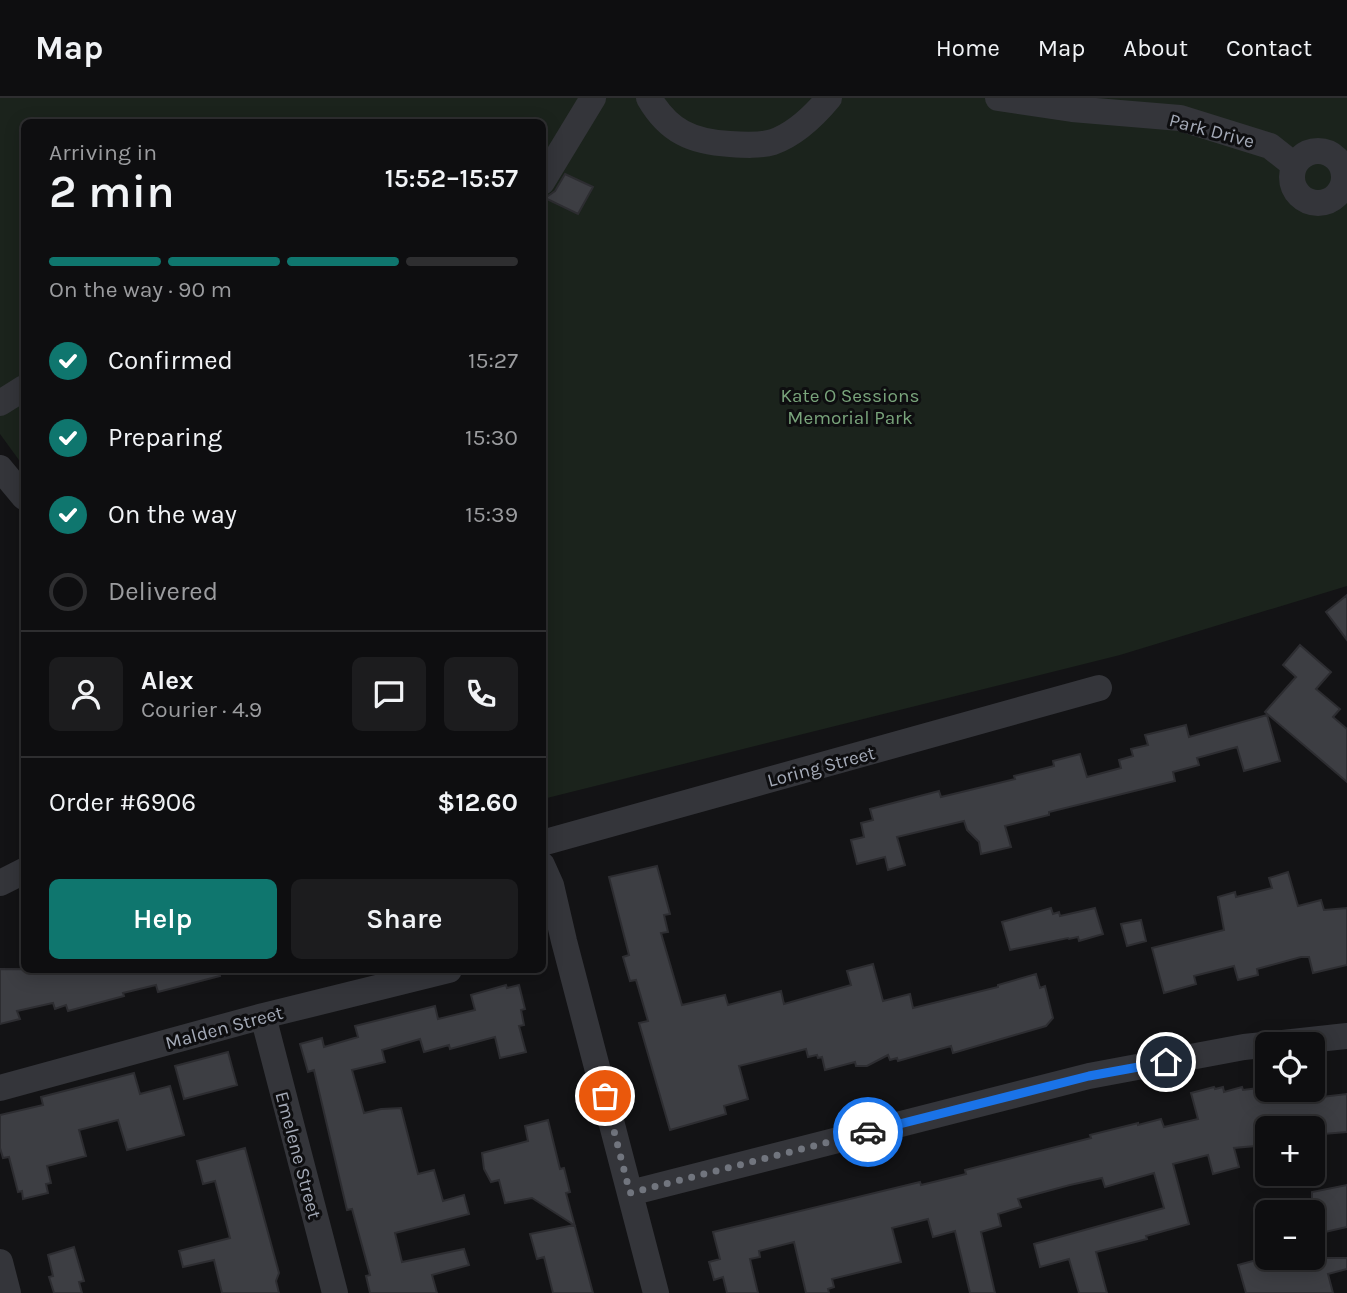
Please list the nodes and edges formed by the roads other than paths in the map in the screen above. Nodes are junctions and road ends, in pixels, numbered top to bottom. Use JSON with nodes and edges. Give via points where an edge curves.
{"nodes":[{"id":1,"x":593,"y":98,"type":"edge"},
{"id":2,"x":649,"y":98,"type":"edge"},
{"id":3,"x":829,"y":98,"type":"edge"},
{"id":4,"x":998,"y":98,"type":"edge"},
{"id":5,"x":1294,"y":165,"type":"dead end"},
{"id":6,"x":546,"y":175,"type":"edge"},
{"id":7,"x":21,"y":390,"type":"edge"},
{"id":8,"x":0,"y":403,"type":"edge"},
{"id":9,"x":0,"y":468,"type":"edge"},
{"id":10,"x":21,"y":493,"type":"edge"},
{"id":11,"x":1099,"y":688,"type":"dead end"},
{"id":12,"x":546,"y":842,"type":"edge"},
{"id":13,"x":21,"y":873,"type":"edge"},
{"id":14,"x":546,"y":874,"type":"edge"},
{"id":15,"x":0,"y":883,"type":"edge"},
{"id":16,"x":553,"y":943,"type":"edge"},
{"id":17,"x":437,"y":973,"type":"edge"},
{"id":18,"x":263,"y":1016,"type":"junction"},
{"id":19,"x":1347,"y":1036,"type":"edge"},
{"id":20,"x":0,"y":1088,"type":"edge"},
{"id":21,"x":630,"y":1193,"type":"junction"},
{"id":22,"x":0,"y":1262,"type":"edge"},
{"id":23,"x":8,"y":1293,"type":"edge"},
{"id":24,"x":335,"y":1293,"type":"edge"},
{"id":25,"x":656,"y":1293,"type":"edge"}],
"edges":[{"from":1,"to":6,"type":"street"},
{"from":2,"to":3,"type":"street","via":[[658,113],[695,140],[746,145],[773,142],[795,131]]},
{"from":4,"to":5,"type":"street","name":"Park Drive","via":[[1180,118],[1270,146]]},
{"from":7,"to":8,"type":"street"},
{"from":9,"to":10,"type":"street"},
{"from":11,"to":12,"type":"street","name":"Loring Street"},
{"from":13,"to":15,"type":"street"},
{"from":14,"to":16,"type":"street","via":[[551,885]]},
{"from":16,"to":21,"type":"street"},
{"from":17,"to":18,"type":"street","name":"Malden Street"},
{"from":18,"to":20,"type":"street","name":"Malden Street"},
{"from":18,"to":24,"type":"street","name":"Emelene Street"},
{"from":19,"to":21,"type":"street","via":[[1244,1047],[1089,1076]]},
{"from":21,"to":25,"type":"street"},
{"from":22,"to":23,"type":"street"}]}
